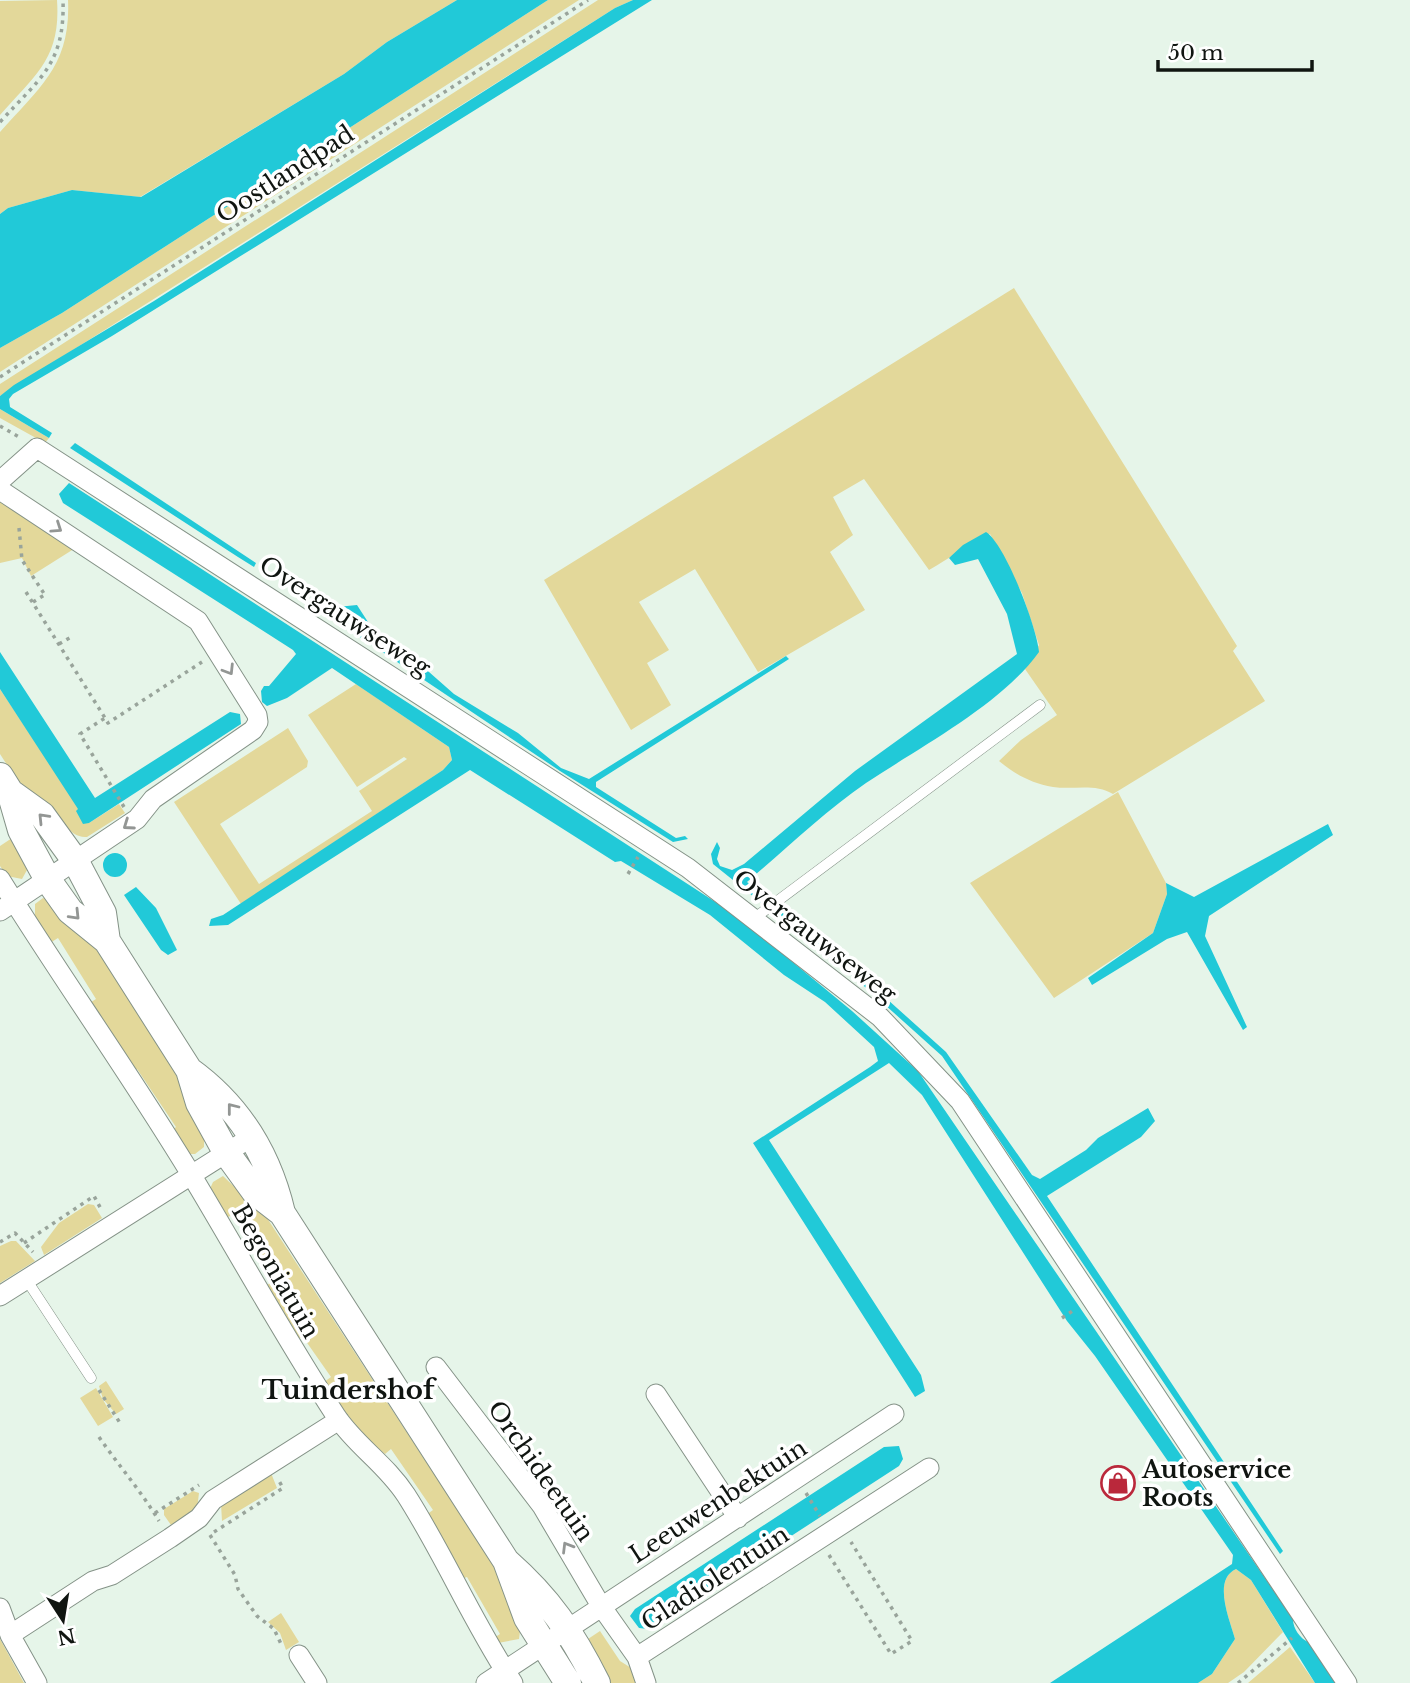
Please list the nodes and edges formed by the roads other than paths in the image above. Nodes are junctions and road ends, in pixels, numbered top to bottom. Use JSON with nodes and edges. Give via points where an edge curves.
{"nodes":[{"id":1,"x":37,"y":448,"type":"junction"},
{"id":2,"x":0,"y":468,"type":"edge"},
{"id":3,"x":0,"y":481,"type":"edge"},
{"id":4,"x":0,"y":490,"type":"edge"},
{"id":5,"x":1040,"y":705,"type":"dead end"},
{"id":6,"x":5,"y":784,"type":"edge"},
{"id":7,"x":76,"y":862,"type":"junction"},
{"id":8,"x":0,"y":879,"type":"edge"},
{"id":9,"x":48,"y":880,"type":"junction"},
{"id":10,"x":7,"y":906,"type":"edge"},
{"id":11,"x":767,"y":909,"type":"junction"},
{"id":12,"x":107,"y":941,"type":"junction"},
{"id":13,"x":189,"y":1070,"type":"junction"},
{"id":14,"x":253,"y":1136,"type":"junction"},
{"id":15,"x":226,"y":1152,"type":"junction"},
{"id":16,"x":191,"y":1175,"type":"junction"},
{"id":17,"x":282,"y":1213,"type":"junction"},
{"id":18,"x":26,"y":1279,"type":"junction"},
{"id":19,"x":0,"y":1296,"type":"edge"},
{"id":20,"x":436,"y":1367,"type":"dead end"},
{"id":21,"x":92,"y":1378,"type":"road end"},
{"id":22,"x":656,"y":1394,"type":"dead end"},
{"id":23,"x":894,"y":1414,"type":"dead end"},
{"id":24,"x":338,"y":1420,"type":"junction"},
{"id":25,"x":929,"y":1468,"type":"dead end"},
{"id":26,"x":738,"y":1518,"type":"junction"},
{"id":27,"x":506,"y":1562,"type":"junction"},
{"id":28,"x":601,"y":1606,"type":"junction"},
{"id":29,"x":0,"y":1608,"type":"edge"},
{"id":30,"x":569,"y":1631,"type":"junction"},
{"id":31,"x":10,"y":1635,"type":"junction"},
{"id":32,"x":542,"y":1647,"type":"junction"},
{"id":33,"x":291,"y":1653,"type":"road end"},
{"id":34,"x":637,"y":1657,"type":"junction"},
{"id":35,"x":509,"y":1677,"type":"edge"},
{"id":36,"x":37,"y":1683,"type":"edge"},
{"id":37,"x":317,"y":1683,"type":"edge"},
{"id":38,"x":486,"y":1683,"type":"edge"},
{"id":39,"x":568,"y":1683,"type":"edge"},
{"id":40,"x":597,"y":1683,"type":"edge"},
{"id":41,"x":646,"y":1683,"type":"edge"},
{"id":42,"x":1346,"y":1683,"type":"edge"}],
"edges":[{"from":1,"to":2,"type":"street"},
{"from":1,"to":3,"type":"street"},
{"from":1,"to":11,"type":"street","name":"Overgauwseweg","via":[[648,842]]},
{"from":4,"to":7,"type":"street","one_way":true,"via":[[198,621],[257,715],[253,730],[153,799],[137,819]]},
{"from":5,"to":11,"type":"lane"},
{"from":7,"to":6,"type":"main road","one_way":true,"via":[[42,815]]},
{"from":6,"to":9,"type":"main road","via":[[21,830]]},
{"from":7,"to":9,"type":"street"},
{"from":7,"to":12,"type":"main road","via":[[103,913]]},
{"from":8,"to":10,"type":"street","name":"Begoniatuin"},
{"from":9,"to":10,"type":"street"},
{"from":9,"to":12,"type":"main road","one_way":true,"via":[[70,911]]},
{"from":10,"to":16,"type":"street","name":"Begoniatuin"},
{"from":11,"to":42,"type":"street","name":"Overgauwseweg","via":[[960,1101]]},
{"from":12,"to":13,"type":"main road"},
{"from":14,"to":13,"type":"main road","one_way":true,"via":[[218,1091]]},
{"from":13,"to":15,"type":"main road","via":[[199,1103]]},
{"from":14,"to":15,"type":"street"},
{"from":14,"to":17,"type":"main road","via":[[275,1182]]},
{"from":15,"to":16,"type":"street"},
{"from":15,"to":17,"type":"main road","via":[[255,1192]]},
{"from":16,"to":18,"type":"street"},
{"from":16,"to":24,"type":"street","name":"Begoniatuin"},
{"from":17,"to":27,"type":"main road"},
{"from":18,"to":19,"type":"street"},
{"from":18,"to":21,"type":"lane"},
{"from":28,"to":20,"type":"street","name":"Orchideetuin","one_way":true,"via":[[542,1506]]},
{"from":22,"to":26,"type":"street"},
{"from":23,"to":26,"type":"street","name":"Leeuwenbektuin"},
{"from":24,"to":31,"type":"street","via":[[268,1464],[206,1519],[93,1581]]},
{"from":24,"to":35,"type":"street","name":"Begoniatuin","via":[[380,1461],[406,1495]]},
{"from":25,"to":34,"type":"street","name":"Gladiolentuin"},
{"from":26,"to":28,"type":"street","name":"Leeuwenbektuin"},
{"from":27,"to":30,"type":"main road","via":[[550,1603]]},
{"from":27,"to":32,"type":"main road","via":[[516,1596]]},
{"from":28,"to":30,"type":"street","name":"Leeuwenbektuin"},
{"from":28,"to":34,"type":"street","name":"Orchideetuin"},
{"from":29,"to":31,"type":"street"},
{"from":30,"to":32,"type":"street","name":"Leeuwenbektuin"},
{"from":30,"to":40,"type":"main road"},
{"from":31,"to":36,"type":"street"},
{"from":32,"to":35,"type":"street","name":"Leeuwenbektuin"},
{"from":32,"to":39,"type":"main road"},
{"from":33,"to":37,"type":"street"},
{"from":34,"to":41,"type":"street","name":"Orchideetuin"},
{"from":35,"to":38,"type":"street","name":"Leeuwenbektuin"}]}
